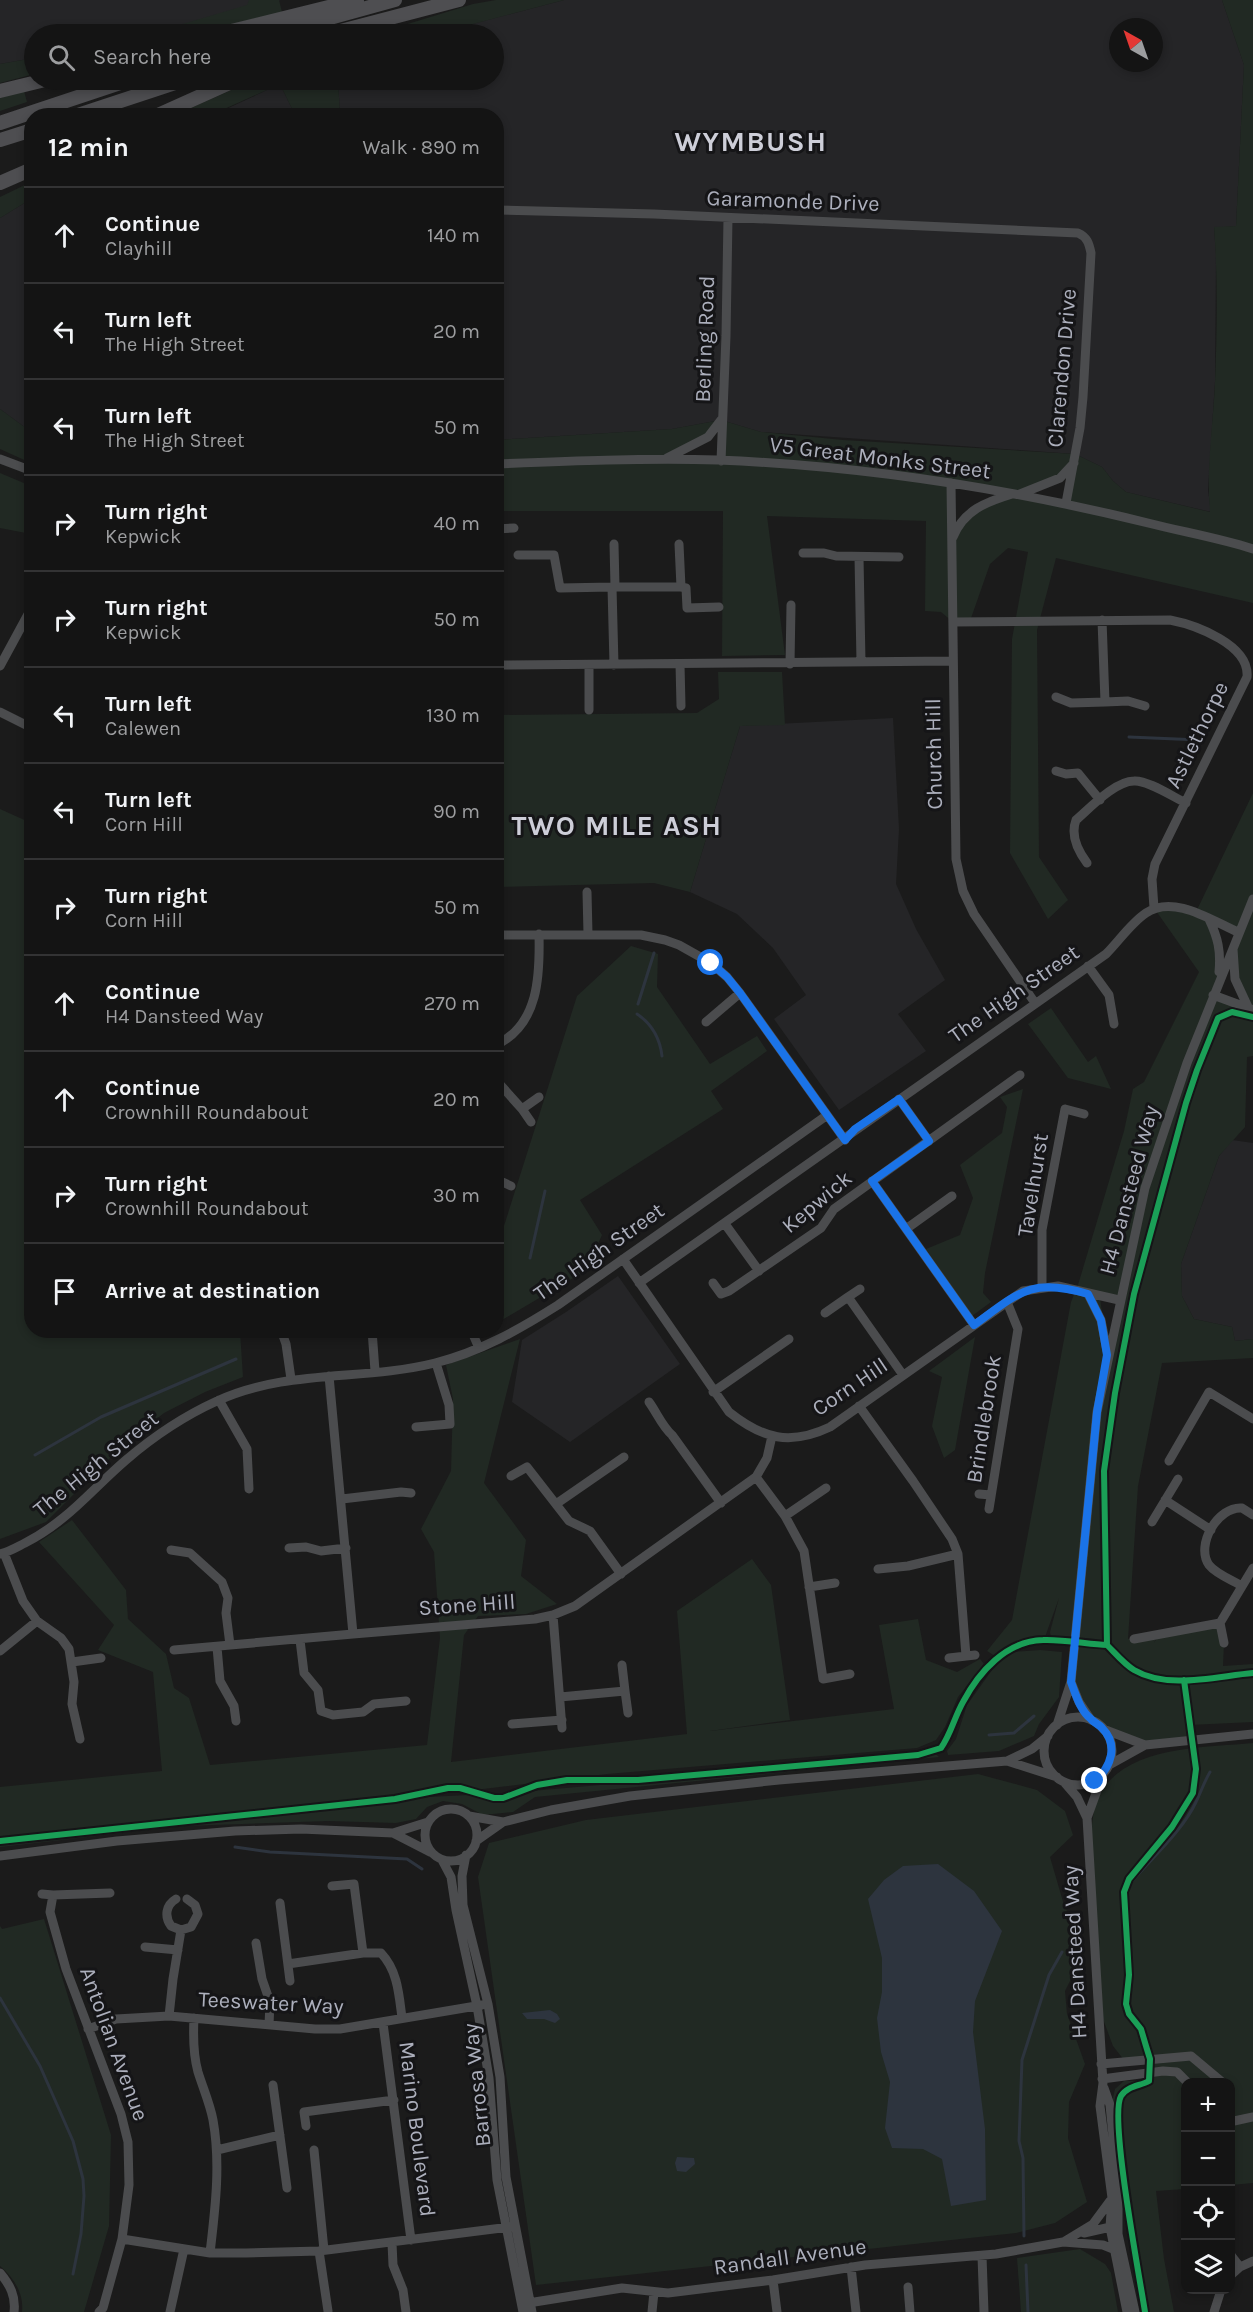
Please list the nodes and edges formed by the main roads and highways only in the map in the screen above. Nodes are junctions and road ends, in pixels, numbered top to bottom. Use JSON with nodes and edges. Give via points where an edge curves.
{"nodes":[{"id":1,"x":357,"y":0,"type":"edge"},
{"id":2,"x":395,"y":0,"type":"edge"},
{"id":3,"x":459,"y":0,"type":"edge"},
{"id":4,"x":411,"y":12,"type":"junction"},
{"id":5,"x":260,"y":24,"type":"edge"},
{"id":6,"x":308,"y":24,"type":"edge"},
{"id":7,"x":366,"y":24,"type":"edge"},
{"id":8,"x":379,"y":24,"type":"edge"},
{"id":9,"x":24,"y":85,"type":"edge"},
{"id":10,"x":99,"y":90,"type":"edge"},
{"id":11,"x":154,"y":90,"type":"edge"},
{"id":12,"x":214,"y":90,"type":"edge"},
{"id":13,"x":0,"y":91,"type":"edge"},
{"id":14,"x":45,"y":108,"type":"edge"},
{"id":15,"x":99,"y":108,"type":"edge"},
{"id":16,"x":174,"y":108,"type":"edge"},
{"id":17,"x":24,"y":115,"type":"edge"},
{"id":18,"x":0,"y":123,"type":"edge"},
{"id":19,"x":24,"y":132,"type":"edge"},
{"id":20,"x":0,"y":140,"type":"edge"},
{"id":21,"x":24,"y":172,"type":"edge"},
{"id":22,"x":0,"y":183,"type":"edge"}],
"edges":[{"from":1,"to":5,"type":"highway"},
{"from":2,"to":6,"type":"highway"},
{"from":3,"to":4,"type":"highway"},
{"from":4,"to":7,"type":"highway"},
{"from":4,"to":8,"type":"highway"},
{"from":9,"to":13,"type":"highway"},
{"from":10,"to":14,"type":"highway"},
{"from":11,"to":15,"type":"highway"},
{"from":12,"to":16,"type":"highway"},
{"from":17,"to":18,"type":"highway"},
{"from":19,"to":20,"type":"highway"},
{"from":21,"to":22,"type":"highway"}]}
